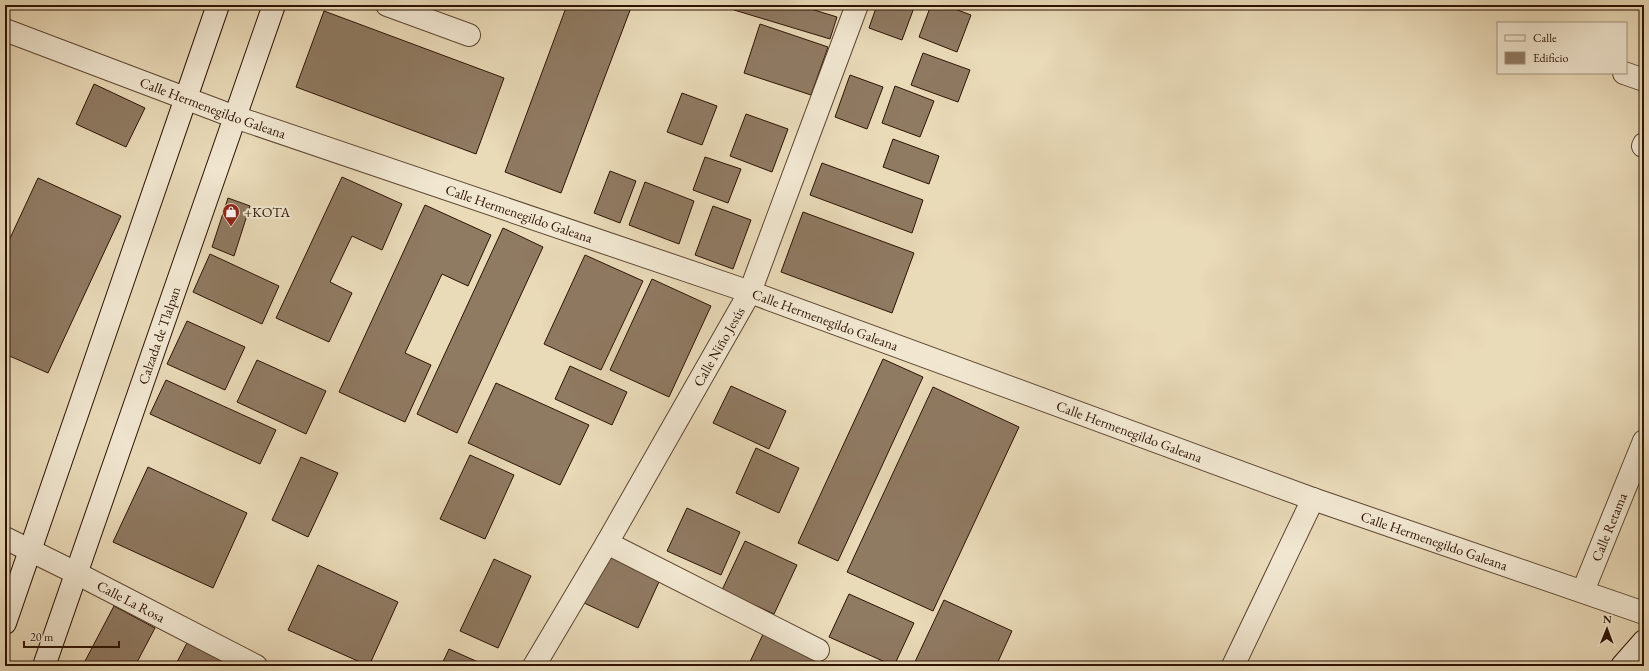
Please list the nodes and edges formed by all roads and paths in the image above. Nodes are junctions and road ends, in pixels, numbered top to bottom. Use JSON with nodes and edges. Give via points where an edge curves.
{"nodes":[{"id":1,"x":218,"y":5,"type":"edge"},
{"id":2,"x":274,"y":5,"type":"edge"},
{"id":3,"x":387,"y":5,"type":"edge"},
{"id":4,"x":857,"y":5,"type":"edge"},
{"id":5,"x":5,"y":30,"type":"edge"},
{"id":6,"x":469,"y":35,"type":"dead end"},
{"id":7,"x":1627,"y":74,"type":"edge"},
{"id":8,"x":1644,"y":80,"type":"edge"},
{"id":9,"x":186,"y":98,"type":"junction"},
{"id":10,"x":235,"y":117,"type":"junction"},
{"id":11,"x":750,"y":292,"type":"junction"},
{"id":12,"x":1644,"y":441,"type":"edge"},
{"id":13,"x":1313,"y":499,"type":"junction"},
{"id":14,"x":5,"y":538,"type":"edge"},
{"id":15,"x":607,"y":543,"type":"junction"},
{"id":16,"x":29,"y":551,"type":"junction"},
{"id":17,"x":76,"y":573,"type":"junction"},
{"id":18,"x":1583,"y":591,"type":"junction"},
{"id":19,"x":1644,"y":613,"type":"edge"},
{"id":20,"x":5,"y":623,"type":"edge"},
{"id":21,"x":1644,"y":641,"type":"edge"},
{"id":22,"x":818,"y":650,"type":"dead end"},
{"id":23,"x":44,"y":666,"type":"edge"},
{"id":24,"x":256,"y":666,"type":"edge"},
{"id":25,"x":534,"y":666,"type":"edge"},
{"id":26,"x":1233,"y":666,"type":"edge"},
{"id":27,"x":1622,"y":666,"type":"edge"}],
"edges":[{"from":1,"to":9,"type":"street"},
{"from":2,"to":10,"type":"street","name":"Calzada de Tlalpan"},
{"from":3,"to":6,"type":"street"},
{"from":4,"to":11,"type":"street","name":"Calle Niño Jesús"},
{"from":5,"to":9,"type":"street","name":"Calle Hermenegildo Galeana"},
{"from":7,"to":8,"type":"street"},
{"from":9,"to":10,"type":"street","name":"Calle Hermenegildo Galeana"},
{"from":9,"to":16,"type":"street"},
{"from":10,"to":11,"type":"street","name":"Calle Hermenegildo Galeana"},
{"from":10,"to":17,"type":"street","name":"Calzada de Tlalpan"},
{"from":11,"to":13,"type":"street","name":"Calle Hermenegildo Galeana"},
{"from":11,"to":15,"type":"street","name":"Calle Niño Jesús"},
{"from":12,"to":18,"type":"street","name":"Calle Retama"},
{"from":13,"to":18,"type":"street","name":"Calle Hermenegildo Galeana"},
{"from":13,"to":26,"type":"street"},
{"from":14,"to":16,"type":"street","name":"Calle La Rosa"},
{"from":15,"to":22,"type":"street"},
{"from":15,"to":25,"type":"street","name":"Calle Niño Jesús"},
{"from":16,"to":17,"type":"street","name":"Calle La Rosa"},
{"from":16,"to":20,"type":"street"},
{"from":17,"to":23,"type":"street","name":"Calzada de Tlalpan"},
{"from":17,"to":24,"type":"street","name":"Calle La Rosa"},
{"from":18,"to":19,"type":"street","name":"Calle Hermenegildo Galeana"},
{"from":21,"to":27,"type":"street"}]}
